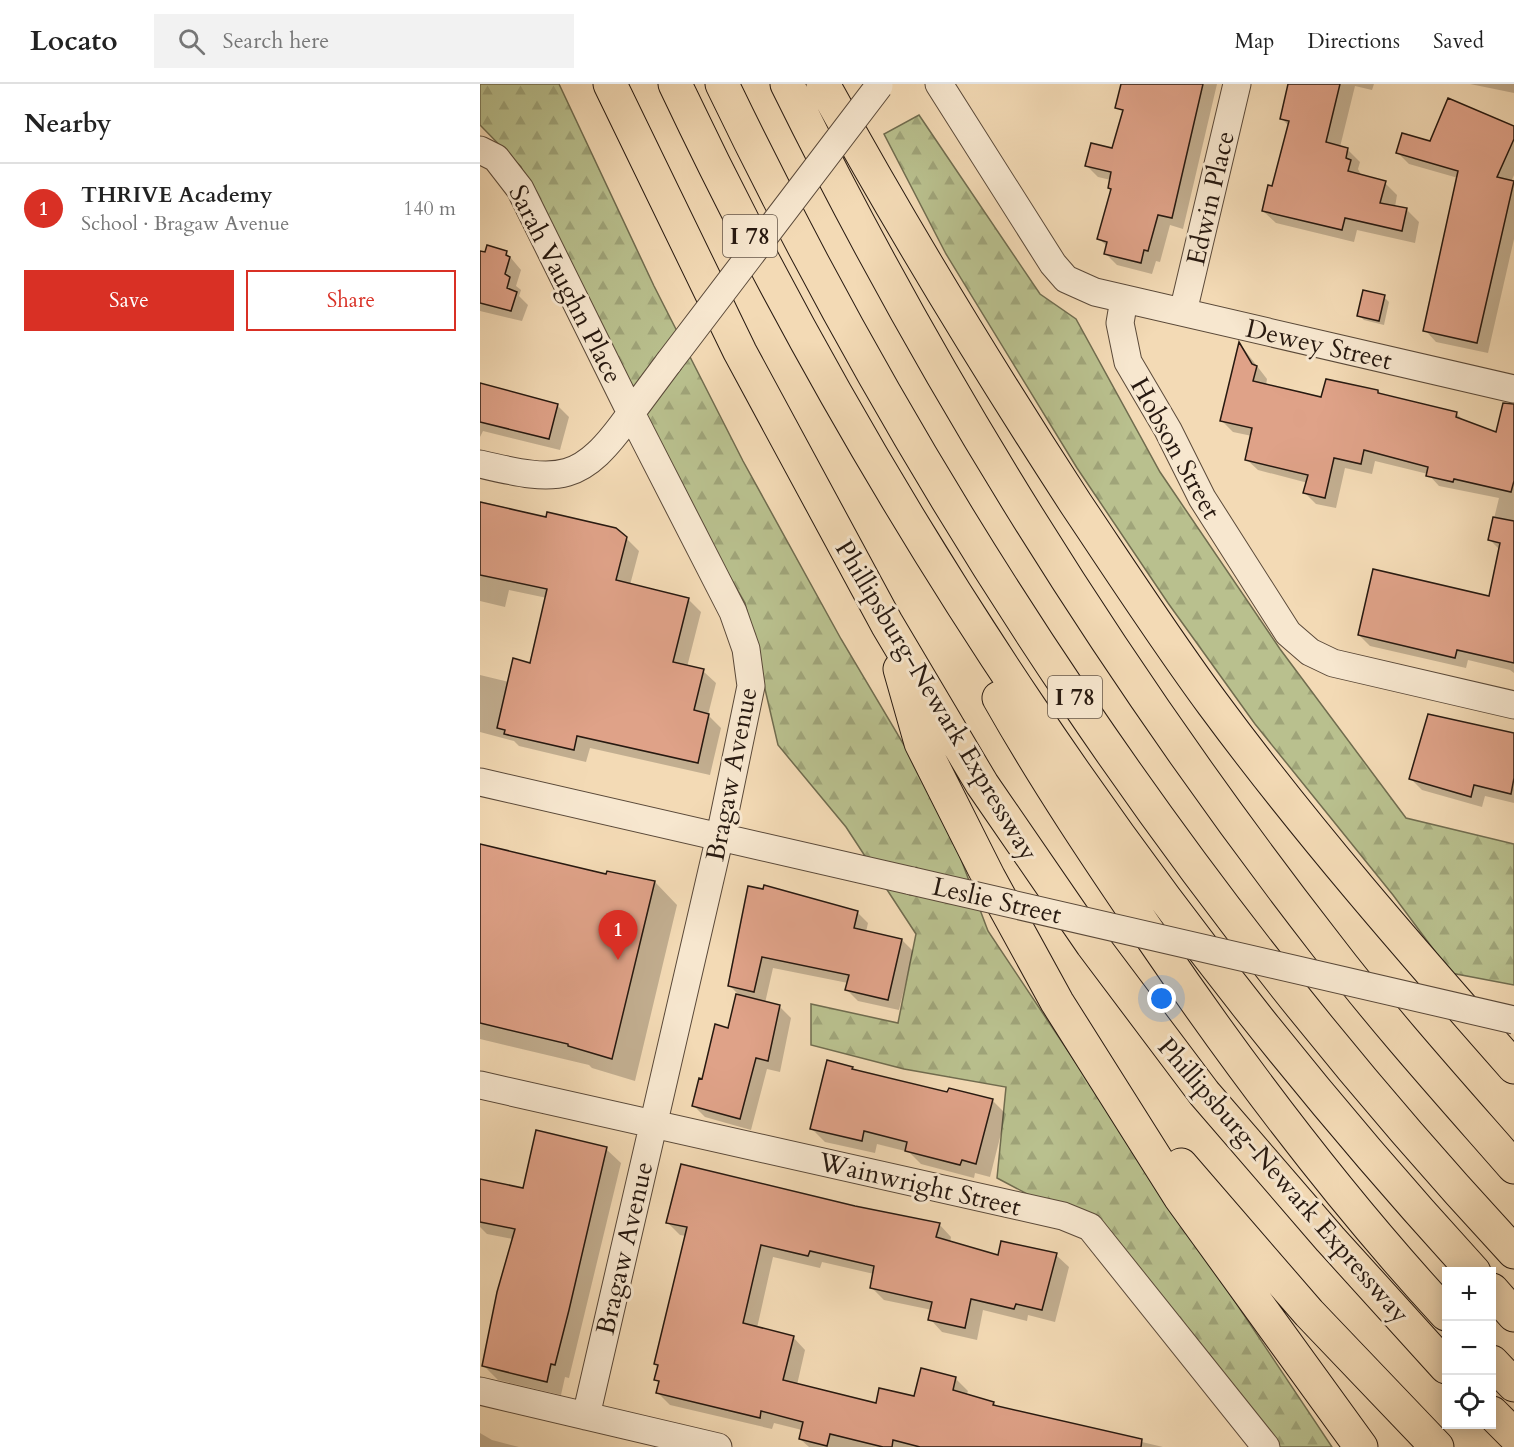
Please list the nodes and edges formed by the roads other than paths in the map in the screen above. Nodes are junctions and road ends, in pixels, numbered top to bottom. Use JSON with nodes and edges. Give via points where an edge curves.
{"nodes":[{"id":1,"x":610,"y":84,"type":"edge"},
{"id":2,"x":675,"y":84,"type":"edge"},
{"id":3,"x":722,"y":84,"type":"edge"},
{"id":4,"x":787,"y":84,"type":"edge"},
{"id":5,"x":823,"y":84,"type":"edge"},
{"id":6,"x":939,"y":84,"type":"edge"},
{"id":7,"x":1237,"y":84,"type":"edge"},
{"id":8,"x":879,"y":85,"type":"edge"},
{"id":9,"x":488,"y":154,"type":"edge"},
{"id":10,"x":1124,"y":299,"type":"junction"},
{"id":11,"x":1183,"y":312,"type":"junction"},
{"id":12,"x":830,"y":384,"type":"junction"},
{"id":13,"x":1513,"y":385,"type":"edge"},
{"id":14,"x":631,"y":413,"type":"junction"},
{"id":15,"x":480,"y":464,"type":"edge"},
{"id":16,"x":887,"y":624,"type":"junction"},
{"id":17,"x":1514,"y":705,"type":"edge"},
{"id":18,"x":480,"y":782,"type":"edge"},
{"id":19,"x":720,"y":836,"type":"junction"},
{"id":20,"x":1057,"y":1002,"type":"junction"},
{"id":21,"x":1514,"y":1020,"type":"edge"},
{"id":22,"x":1514,"y":1067,"type":"edge"},
{"id":23,"x":480,"y":1085,"type":"edge"},
{"id":24,"x":652,"y":1123,"type":"junction"},
{"id":25,"x":1514,"y":1167,"type":"edge"},
{"id":26,"x":1514,"y":1252,"type":"edge"},
{"id":27,"x":1470,"y":1267,"type":"edge"},
{"id":28,"x":1496,"y":1295,"type":"edge"},
{"id":29,"x":1442,"y":1309,"type":"edge"},
{"id":30,"x":1514,"y":1315,"type":"edge"},
{"id":31,"x":1442,"y":1363,"type":"edge"},
{"id":32,"x":1496,"y":1367,"type":"edge"},
{"id":33,"x":1514,"y":1385,"type":"edge"},
{"id":34,"x":480,"y":1391,"type":"edge"},
{"id":35,"x":586,"y":1416,"type":"junction"},
{"id":36,"x":1496,"y":1418,"type":"edge"},
{"id":37,"x":1514,"y":1435,"type":"edge"},
{"id":38,"x":1264,"y":1445,"type":"edge"},
{"id":39,"x":718,"y":1447,"type":"edge"},
{"id":40,"x":1361,"y":1447,"type":"edge"},
{"id":41,"x":1437,"y":1447,"type":"edge"}],
"edges":[{"from":1,"to":16,"type":"highway","name":"Phillipsburg-Newark Expressway","number":"I 78","via":[[740,352]]},
{"from":2,"to":12,"type":"highway","number":"I 78","via":[[738,213]]},
{"from":3,"to":26,"type":"highway","number":"I 78","via":[[853,337],[936,481],[1040,645],[1162,822],[1283,981],[1392,1114]]},
{"from":4,"to":25,"type":"highway","number":"I 78","via":[[903,309],[1006,484],[1103,637],[1212,794],[1328,949]]},
{"from":5,"to":22,"type":"highway","via":[[960,322],[1151,618],[1321,841]]},
{"from":6,"to":10,"type":"street","via":[[1059,273],[1083,289]]},
{"from":7,"to":11,"type":"street","name":"Edwin Place"},
{"from":8,"to":14,"type":"street","bridge":true},
{"from":9,"to":14,"type":"street","name":"Sarah Vaughn Place","via":[[520,189]]},
{"from":10,"to":11,"type":"street","name":"Dewey Street"},
{"from":10,"to":17,"type":"street","name":"Hobson Street","via":[[1120,323],[1128,362],[1212,516],[1288,633],[1310,652],[1333,663]]},
{"from":11,"to":13,"type":"street","name":"Dewey Street"},
{"from":12,"to":27,"type":"highway","number":"I 78","via":[[980,632],[1144,871],[1322,1098]]},
{"from":12,"to":29,"type":"highway","via":[[991,686],[1091,849],[1277,1114],[1351,1207]]},
{"from":14,"to":15,"type":"street","via":[[603,451],[565,473],[539,477]]},
{"from":14,"to":19,"type":"street","name":"Bragaw Avenue","via":[[733,612],[750,667],[749,707]]},
{"from":16,"to":20,"type":"highway","via":[[921,743]]},
{"from":16,"to":31,"type":"highway","name":"Phillipsburg-Newark Expressway","number":"I 78","via":[[995,804],[1146,1018],[1266,1166]]},
{"from":18,"to":19,"type":"street","name":"Leslie Street"},
{"from":19,"to":21,"type":"street","name":"Leslie Street","bridge":true},
{"from":19,"to":24,"type":"street","name":"Bragaw Avenue"},
{"from":20,"to":40,"type":"highway","via":[[1180,1197]]},
{"from":20,"to":41,"type":"highway","via":[[1129,1101],[1220,1212],[1357,1366]]},
{"from":23,"to":24,"type":"street","name":"Wainwright Street"},
{"from":24,"to":35,"type":"street","name":"Bragaw Avenue"},
{"from":24,"to":38,"type":"street","name":"Wainwright Street","via":[[1063,1216],[1090,1227]]},
{"from":28,"to":30,"type":"highway"},
{"from":32,"to":33,"type":"highway"},
{"from":34,"to":35,"type":"street"},
{"from":35,"to":39,"type":"street"},
{"from":36,"to":37,"type":"highway"}]}
